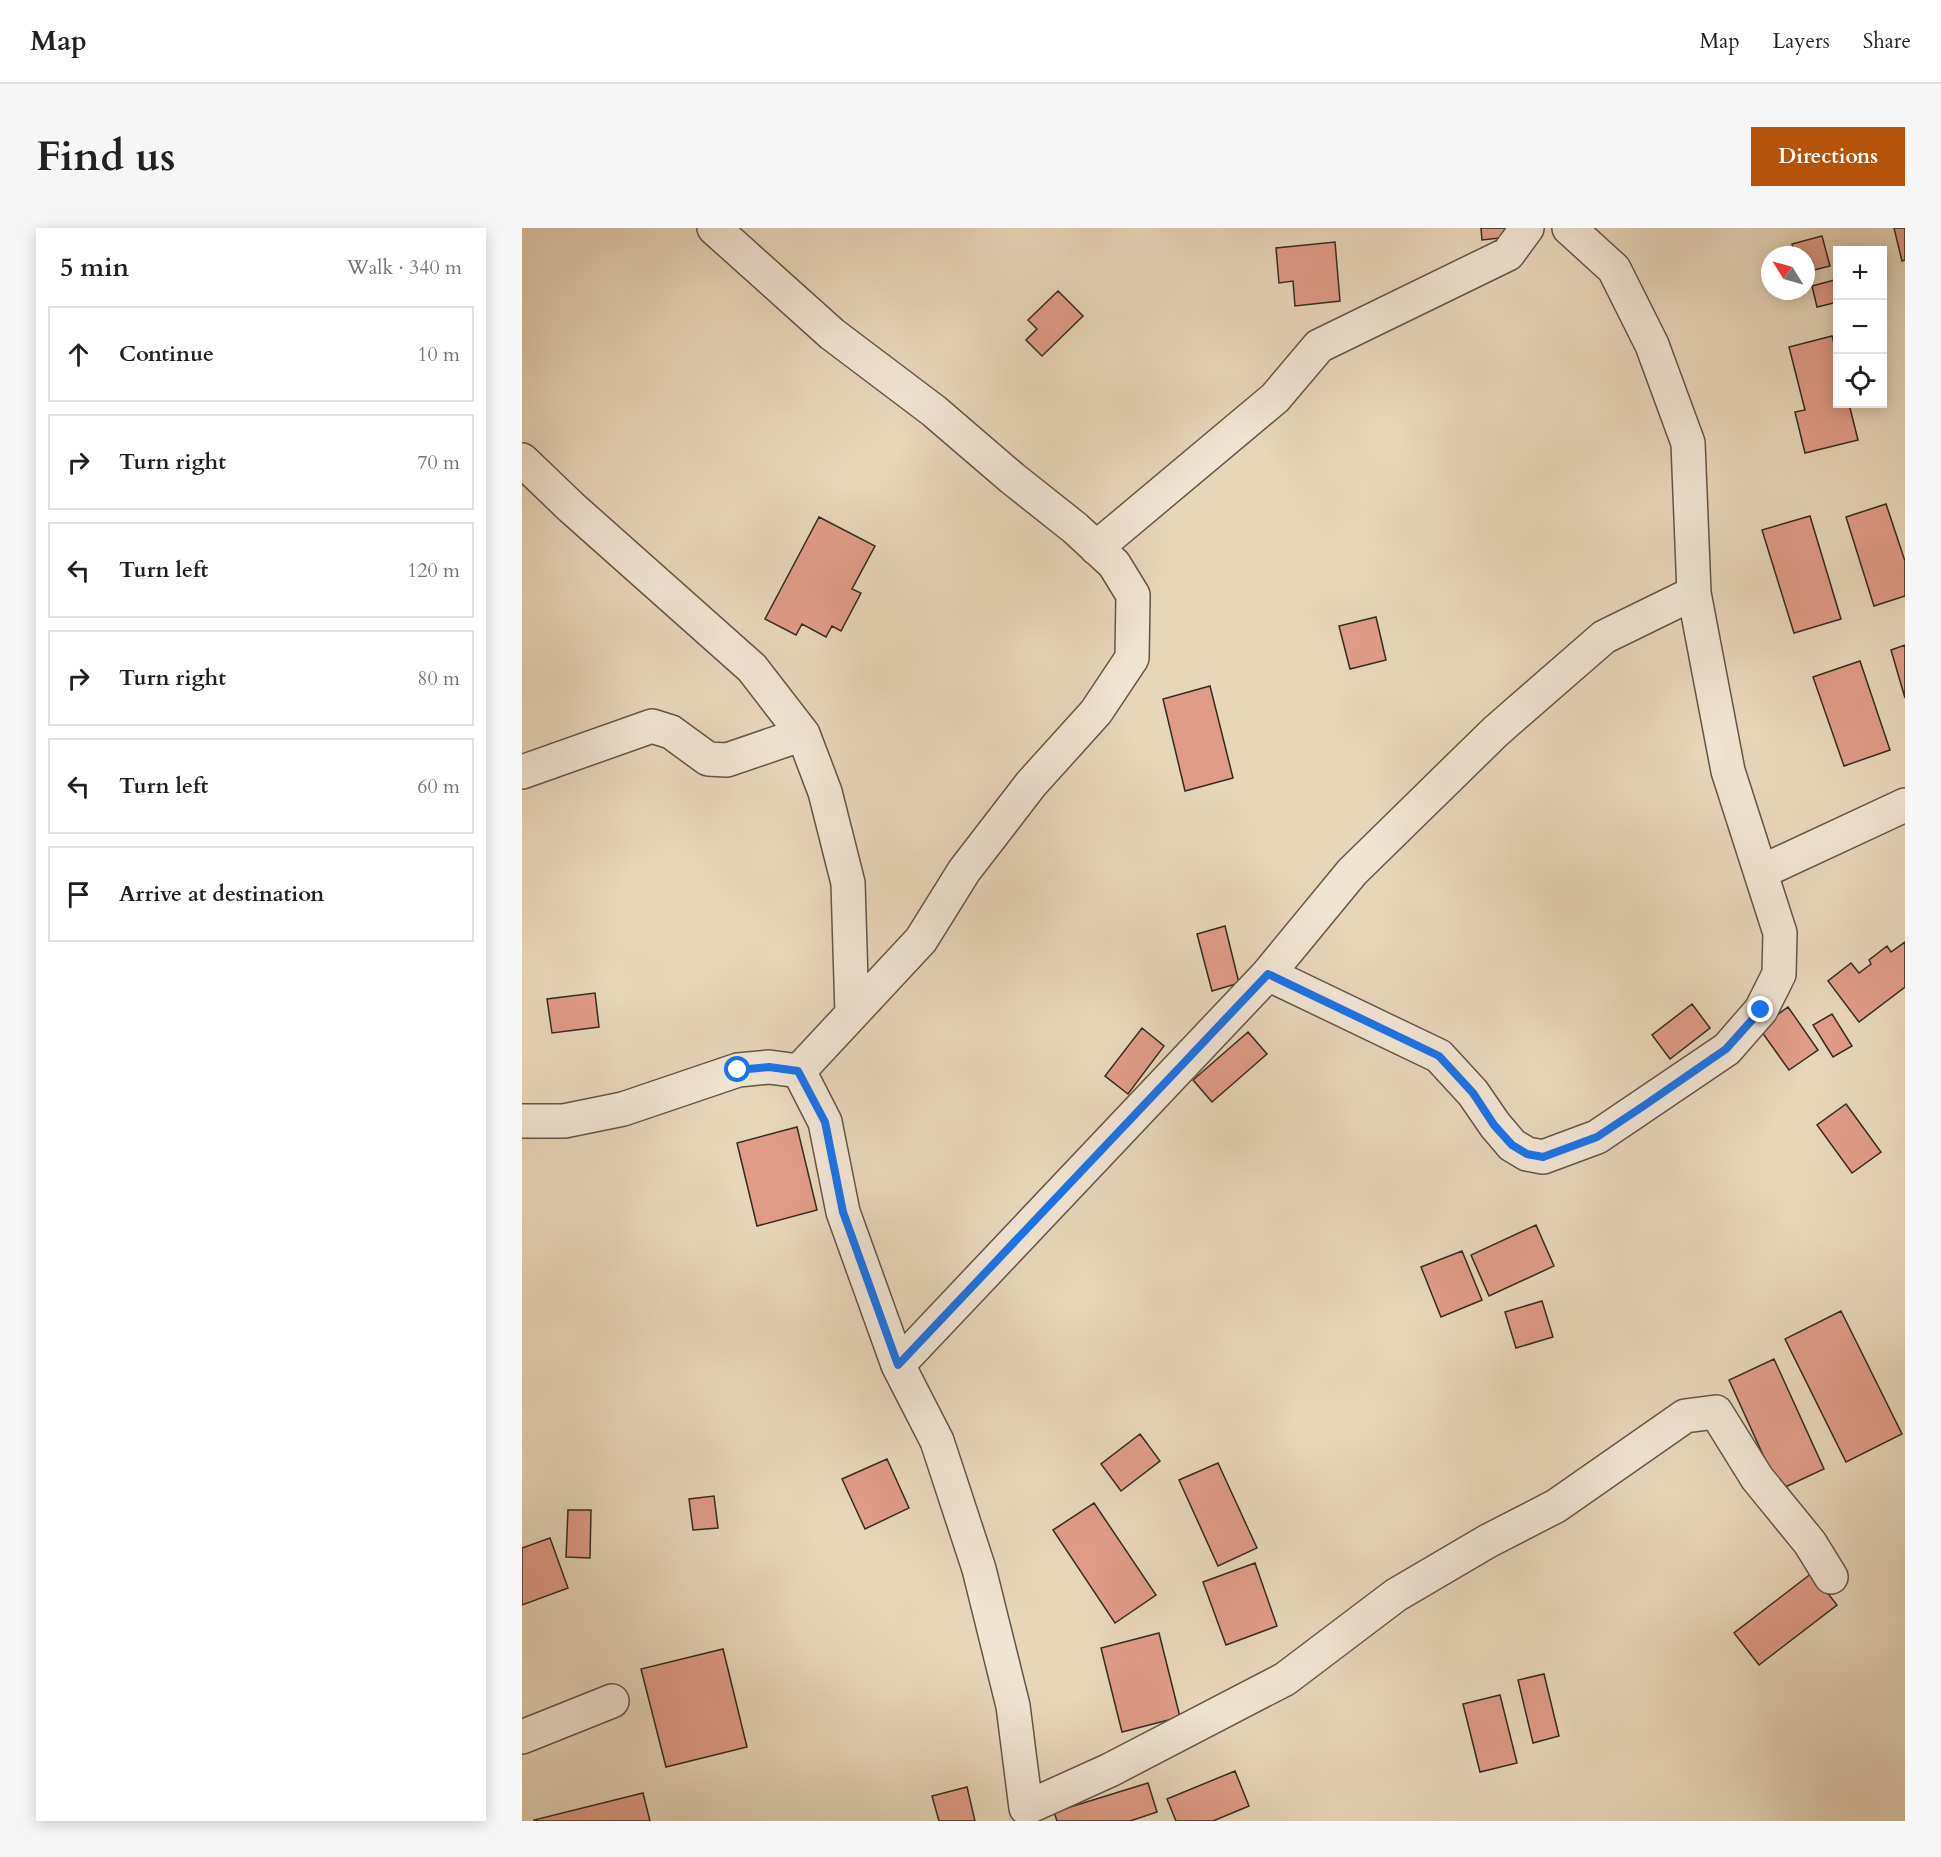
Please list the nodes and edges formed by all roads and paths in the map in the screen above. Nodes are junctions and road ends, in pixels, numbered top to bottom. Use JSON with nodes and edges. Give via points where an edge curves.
{"nodes":[{"id":1,"x":714,"y":228,"type":"edge"},
{"id":2,"x":1527,"y":228,"type":"edge"},
{"id":3,"x":1569,"y":228,"type":"edge"},
{"id":4,"x":522,"y":460,"type":"edge"},
{"id":5,"x":1096,"y":548,"type":"junction"},
{"id":6,"x":1694,"y":593,"type":"junction"},
{"id":7,"x":802,"y":734,"type":"junction"},
{"id":8,"x":522,"y":772,"type":"edge"},
{"id":9,"x":1905,"y":806,"type":"edge"},
{"id":10,"x":1761,"y":872,"type":"junction"},
{"id":11,"x":1268,"y":974,"type":"junction"},
{"id":12,"x":852,"y":1014,"type":"junction"},
{"id":13,"x":798,"y":1071,"type":"junction"},
{"id":14,"x":522,"y":1121,"type":"edge"},
{"id":15,"x":898,"y":1365,"type":"junction"},
{"id":16,"x":1830,"y":1577,"type":"dead end"},
{"id":17,"x":612,"y":1701,"type":"dead end"},
{"id":18,"x":522,"y":1737,"type":"edge"},
{"id":19,"x":1021,"y":1817,"type":"edge"}],
"edges":[{"from":1,"to":5,"type":"street","via":[[832,334],[934,411]]},
{"from":2,"to":5,"type":"street","via":[[1508,254],[1319,346],[1275,398]]},
{"from":3,"to":6,"type":"street","via":[[1614,269],[1652,345],[1688,443]]},
{"from":4,"to":7,"type":"street","via":[[752,668]]},
{"from":5,"to":12,"type":"street","via":[[1114,564],[1133,595],[1132,658],[1096,712],[1031,784],[964,871],[921,940]]},
{"from":6,"to":10,"type":"street","via":[[1728,771]]},
{"from":6,"to":11,"type":"street","via":[[1604,636],[1495,732],[1352,872]]},
{"from":7,"to":8,"type":"street","via":[[727,760],[708,759],[671,732],[652,726]]},
{"from":7,"to":12,"type":"street","via":[[825,792],[848,883]]},
{"from":9,"to":10,"type":"street"},
{"from":10,"to":11,"type":"street","via":[[1780,933],[1779,974],[1761,1010],[1726,1049],[1654,1099],[1597,1137],[1543,1157],[1512,1145],[1439,1056]]},
{"from":11,"to":15,"type":"street"},
{"from":12,"to":13,"type":"street"},
{"from":13,"to":14,"type":"street","via":[[769,1067],[738,1070],[623,1109],[564,1121]]},
{"from":13,"to":15,"type":"street","via":[[825,1122],[843,1212]]},
{"from":15,"to":19,"type":"street","via":[[937,1441],[980,1569],[1013,1706]]},
{"from":16,"to":19,"type":"street","via":[[1810,1543],[1757,1478],[1716,1412],[1685,1416],[1556,1506],[1396,1594],[1285,1679]]},
{"from":17,"to":18,"type":"street"}]}
